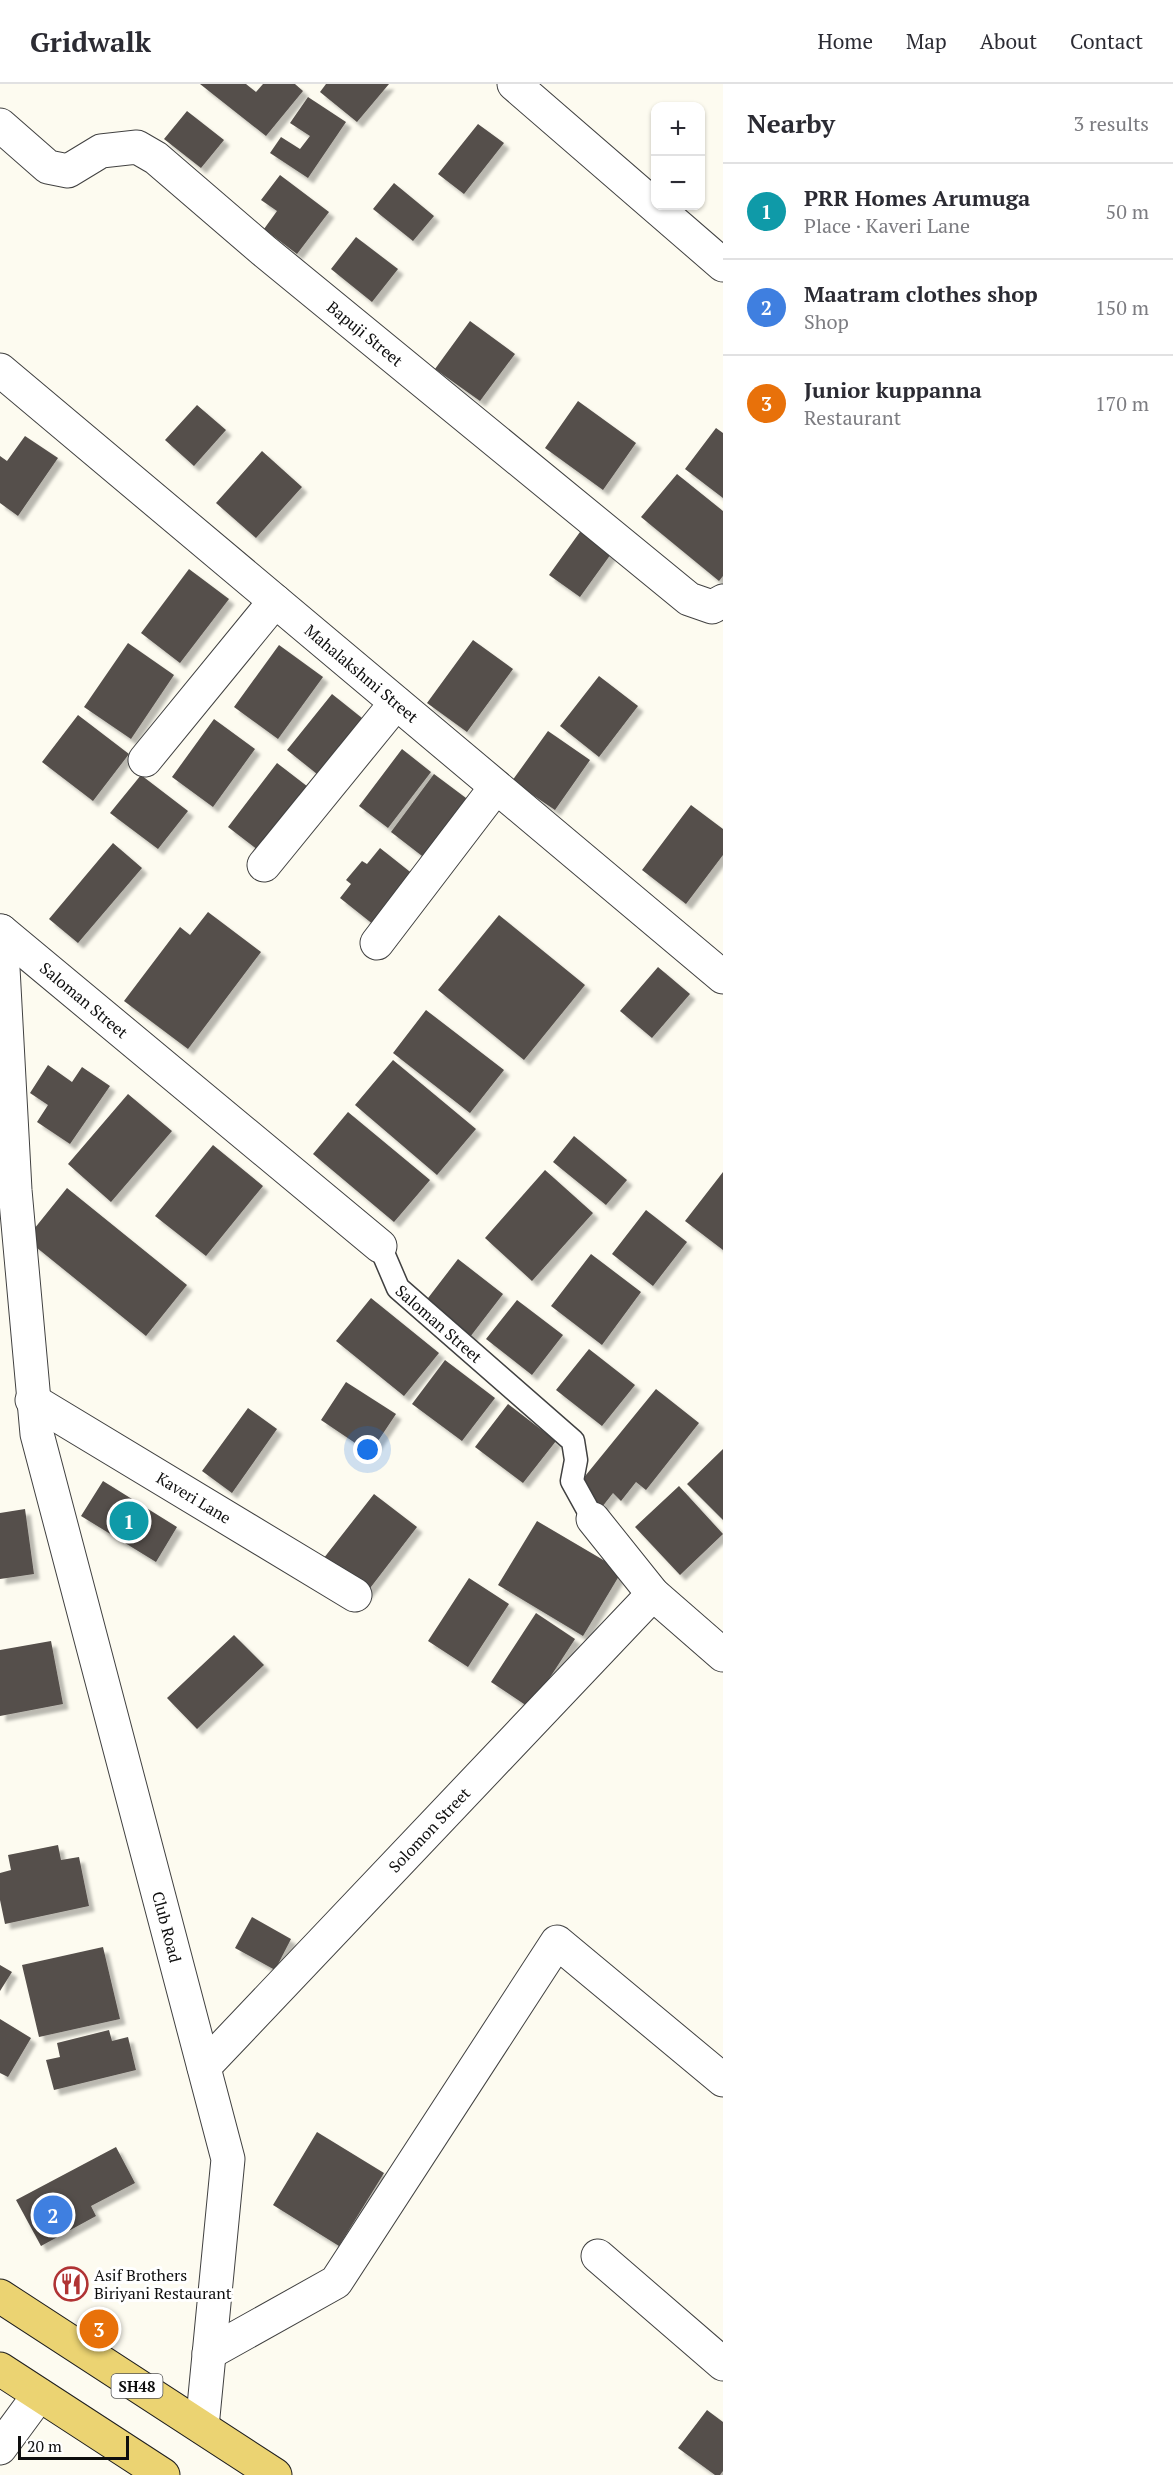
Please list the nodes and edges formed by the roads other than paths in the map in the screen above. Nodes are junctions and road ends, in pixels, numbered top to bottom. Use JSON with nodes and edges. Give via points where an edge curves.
{"nodes":[{"id":1,"x":514,"y":84,"type":"edge"},
{"id":2,"x":0,"y":125,"type":"edge"},
{"id":3,"x":723,"y":265,"type":"edge"},
{"id":4,"x":0,"y":370,"type":"edge"},
{"id":5,"x":723,"y":601,"type":"edge"},
{"id":6,"x":275,"y":602,"type":"junction"},
{"id":7,"x":396,"y":703,"type":"junction"},
{"id":8,"x":145,"y":760,"type":"dead end"},
{"id":9,"x":496,"y":787,"type":"junction"},
{"id":10,"x":264,"y":865,"type":"dead end"},
{"id":11,"x":377,"y":943,"type":"dead end"},
{"id":12,"x":1,"y":947,"type":"edge"},
{"id":13,"x":723,"y":977,"type":"edge"},
{"id":14,"x":8,"y":1191,"type":"edge"},
{"id":15,"x":380,"y":1246,"type":"joint"},
{"id":16,"x":32,"y":1400,"type":"junction"},
{"id":17,"x":593,"y":1520,"type":"joint"},
{"id":18,"x":653,"y":1594,"type":"junction"},
{"id":19,"x":355,"y":1595,"type":"dead end"},
{"id":20,"x":723,"y":1655,"type":"edge"},
{"id":21,"x":204,"y":2067,"type":"junction"},
{"id":22,"x":723,"y":2080,"type":"edge"},
{"id":23,"x":598,"y":2256,"type":"dead end"},
{"id":24,"x":0,"y":2296,"type":"edge"},
{"id":25,"x":209,"y":2354,"type":"junction"},
{"id":26,"x":723,"y":2364,"type":"edge"},
{"id":27,"x":0,"y":2370,"type":"edge"},
{"id":28,"x":39,"y":2395,"type":"junction"},
{"id":29,"x":202,"y":2427,"type":"junction"},
{"id":30,"x":0,"y":2448,"type":"edge"},
{"id":31,"x":163,"y":2475,"type":"edge"},
{"id":32,"x":275,"y":2475,"type":"edge"}],
"edges":[{"from":1,"to":3,"type":"street"},
{"from":2,"to":5,"type":"street","name":"Bapuji Street","via":[[48,167],[69,171],[101,151],[137,147],[156,158],[689,599],[712,607]]},
{"from":4,"to":6,"type":"street","name":"Mahalakshmi Street"},
{"from":6,"to":7,"type":"street","name":"Mahalakshmi Street"},
{"from":6,"to":8,"type":"street"},
{"from":7,"to":9,"type":"street","name":"Mahalakshmi Street"},
{"from":7,"to":10,"type":"street"},
{"from":9,"to":11,"type":"street"},
{"from":9,"to":13,"type":"street","name":"Mahalakshmi Street"},
{"from":12,"to":14,"type":"street","name":"Club Road"},
{"from":12,"to":15,"type":"street","name":"Saloman Street"},
{"from":14,"to":16,"type":"street","name":"Club Road"},
{"from":15,"to":17,"type":"lane","name":"Saloman Street","via":[[398,1288],[573,1441],[576,1460],[572,1481]]},
{"from":16,"to":19,"type":"street","name":"Kaveri Lane"},
{"from":16,"to":21,"type":"street","name":"Club Road","via":[[37,1434]]},
{"from":17,"to":18,"type":"street","name":"Saloman Street"},
{"from":18,"to":20,"type":"street","name":"Saloman Street"},
{"from":18,"to":21,"type":"street","name":"Solomon Street"},
{"from":21,"to":25,"type":"street","name":"Club Road","via":[[228,2159]]},
{"from":22,"to":25,"type":"street","via":[[557,1942],[336,2282]]},
{"from":23,"to":26,"type":"street"},
{"from":24,"to":29,"type":"main road","number":"SH48"},
{"from":25,"to":29,"type":"street","name":"Club Road"},
{"from":27,"to":28,"type":"main road"},
{"from":28,"to":30,"type":"street"},
{"from":28,"to":31,"type":"main road"},
{"from":29,"to":32,"type":"main road","number":"SH48"}]}
